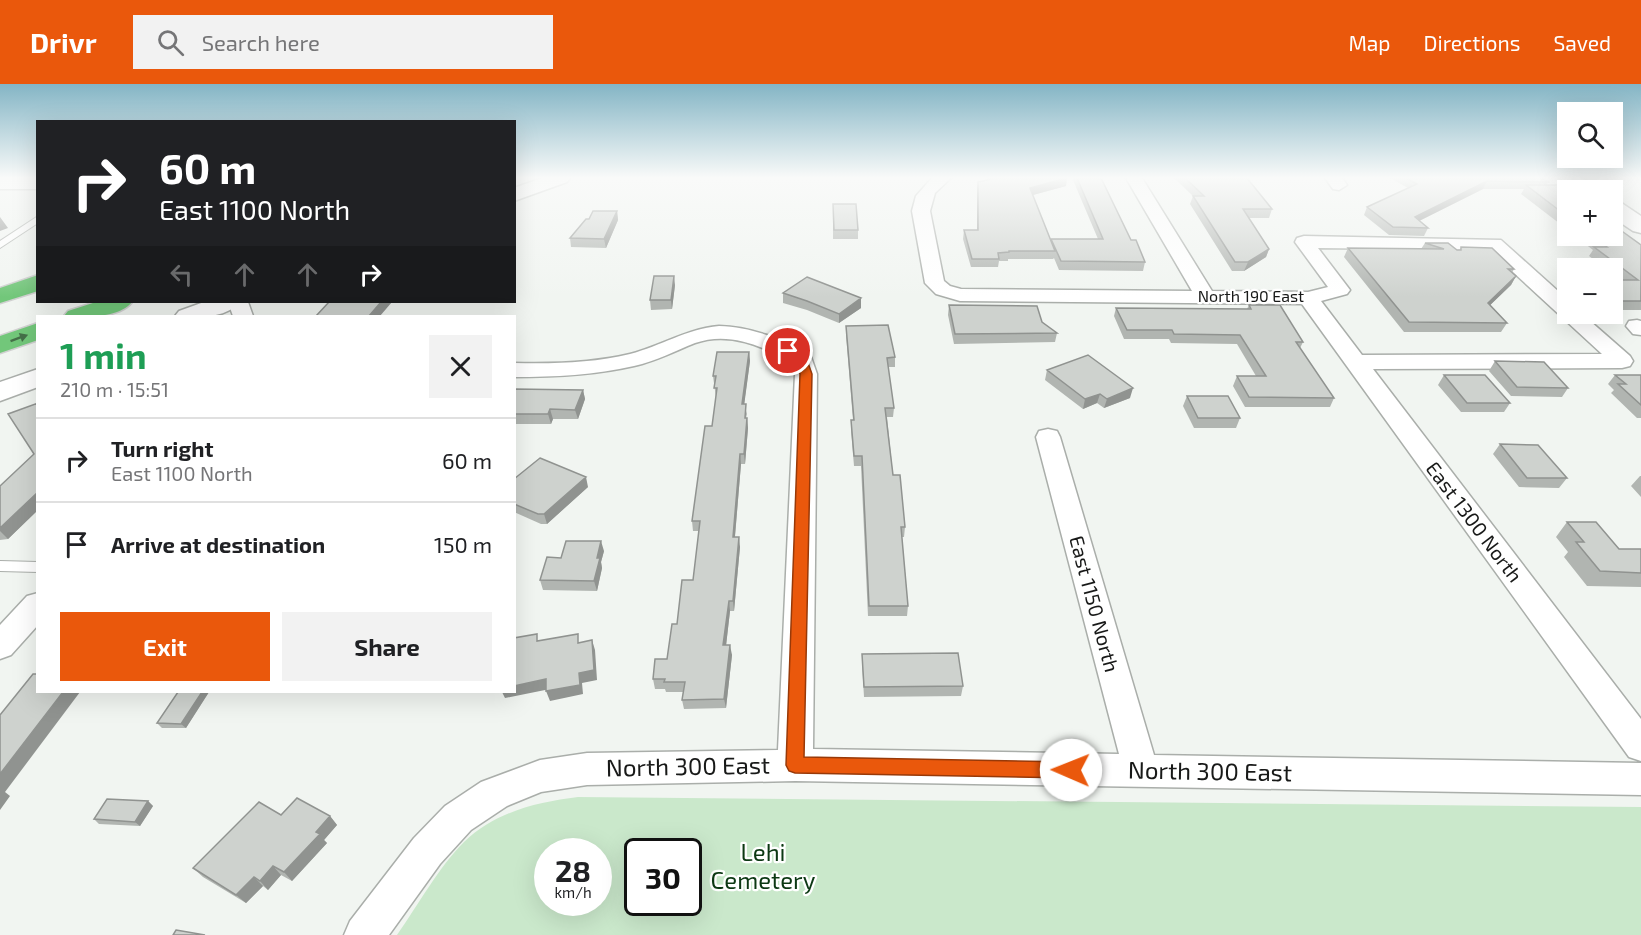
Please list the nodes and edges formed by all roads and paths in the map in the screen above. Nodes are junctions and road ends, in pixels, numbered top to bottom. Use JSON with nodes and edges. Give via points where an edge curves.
{"nodes":[{"id":1,"x":922,"y":218,"type":"edge"},
{"id":2,"x":1158,"y":218,"type":"edge"},
{"id":3,"x":1628,"y":218,"type":"edge"},
{"id":4,"x":36,"y":220,"type":"edge"},
{"id":5,"x":1641,"y":226,"type":"edge"},
{"id":6,"x":0,"y":244,"type":"edge"},
{"id":7,"x":1205,"y":296,"type":"junction"},
{"id":8,"x":1308,"y":298,"type":"junction"},
{"id":9,"x":1557,"y":302,"type":"edge"},
{"id":10,"x":116,"y":303,"type":"edge"},
{"id":11,"x":223,"y":303,"type":"edge"},
{"id":12,"x":80,"y":315,"type":"edge"},
{"id":13,"x":192,"y":315,"type":"edge"},
{"id":14,"x":1581,"y":324,"type":"edge"},
{"id":15,"x":36,"y":332,"type":"edge"},
{"id":16,"x":0,"y":345,"type":"edge"},
{"id":17,"x":1355,"y":362,"type":"junction"},
{"id":18,"x":516,"y":370,"type":"edge"},
{"id":19,"x":36,"y":378,"type":"edge"},
{"id":20,"x":0,"y":392,"type":"edge"},
{"id":21,"x":1048,"y":437,"type":"dead end"},
{"id":22,"x":0,"y":566,"type":"edge"},
{"id":23,"x":36,"y":567,"type":"edge"},
{"id":24,"x":36,"y":606,"type":"edge"},
{"id":25,"x":0,"y":646,"type":"edge"},
{"id":26,"x":1641,"y":746,"type":"edge"},
{"id":27,"x":795,"y":765,"type":"junction"},
{"id":28,"x":1141,"y":771,"type":"junction"},
{"id":29,"x":1641,"y":779,"type":"edge"},
{"id":30,"x":364,"y":935,"type":"edge"}],
"edges":[{"from":1,"to":7,"type":"street","name":"North 190 East","via":[[935,283],[943,290]]},
{"from":2,"to":7,"type":"street"},
{"from":3,"to":5,"type":"street"},
{"from":4,"to":6,"type":"lane"},
{"from":7,"to":8,"type":"street","name":"North 190 East"},
{"from":8,"to":9,"type":"street","name":"North 190 East","via":[[1341,290],[1304,242],[1494,244]]},
{"from":8,"to":17,"type":"street","name":"East 1300 North"},
{"from":10,"to":12,"type":"highway"},
{"from":11,"to":13,"type":"street"},
{"from":14,"to":17,"type":"street","name":"North 190 East","via":[[1622,362]]},
{"from":16,"to":15,"type":"highway","one_way":true},
{"from":17,"to":26,"type":"street","name":"East 1300 North"},
{"from":18,"to":27,"type":"street","via":[[590,368],[636,359],[719,331],[775,343],[802,359],[806,374]]},
{"from":19,"to":20,"type":"street"},
{"from":21,"to":28,"type":"street","name":"East 1150 North"},
{"from":22,"to":23,"type":"lane"},
{"from":24,"to":25,"type":"street"},
{"from":27,"to":28,"type":"street","name":"North 300 East"},
{"from":27,"to":30,"type":"street","name":"North 300 East","via":[[587,769],[540,776],[494,794],[459,818],[427,851]]},
{"from":28,"to":29,"type":"street","name":"North 300 East"}]}
